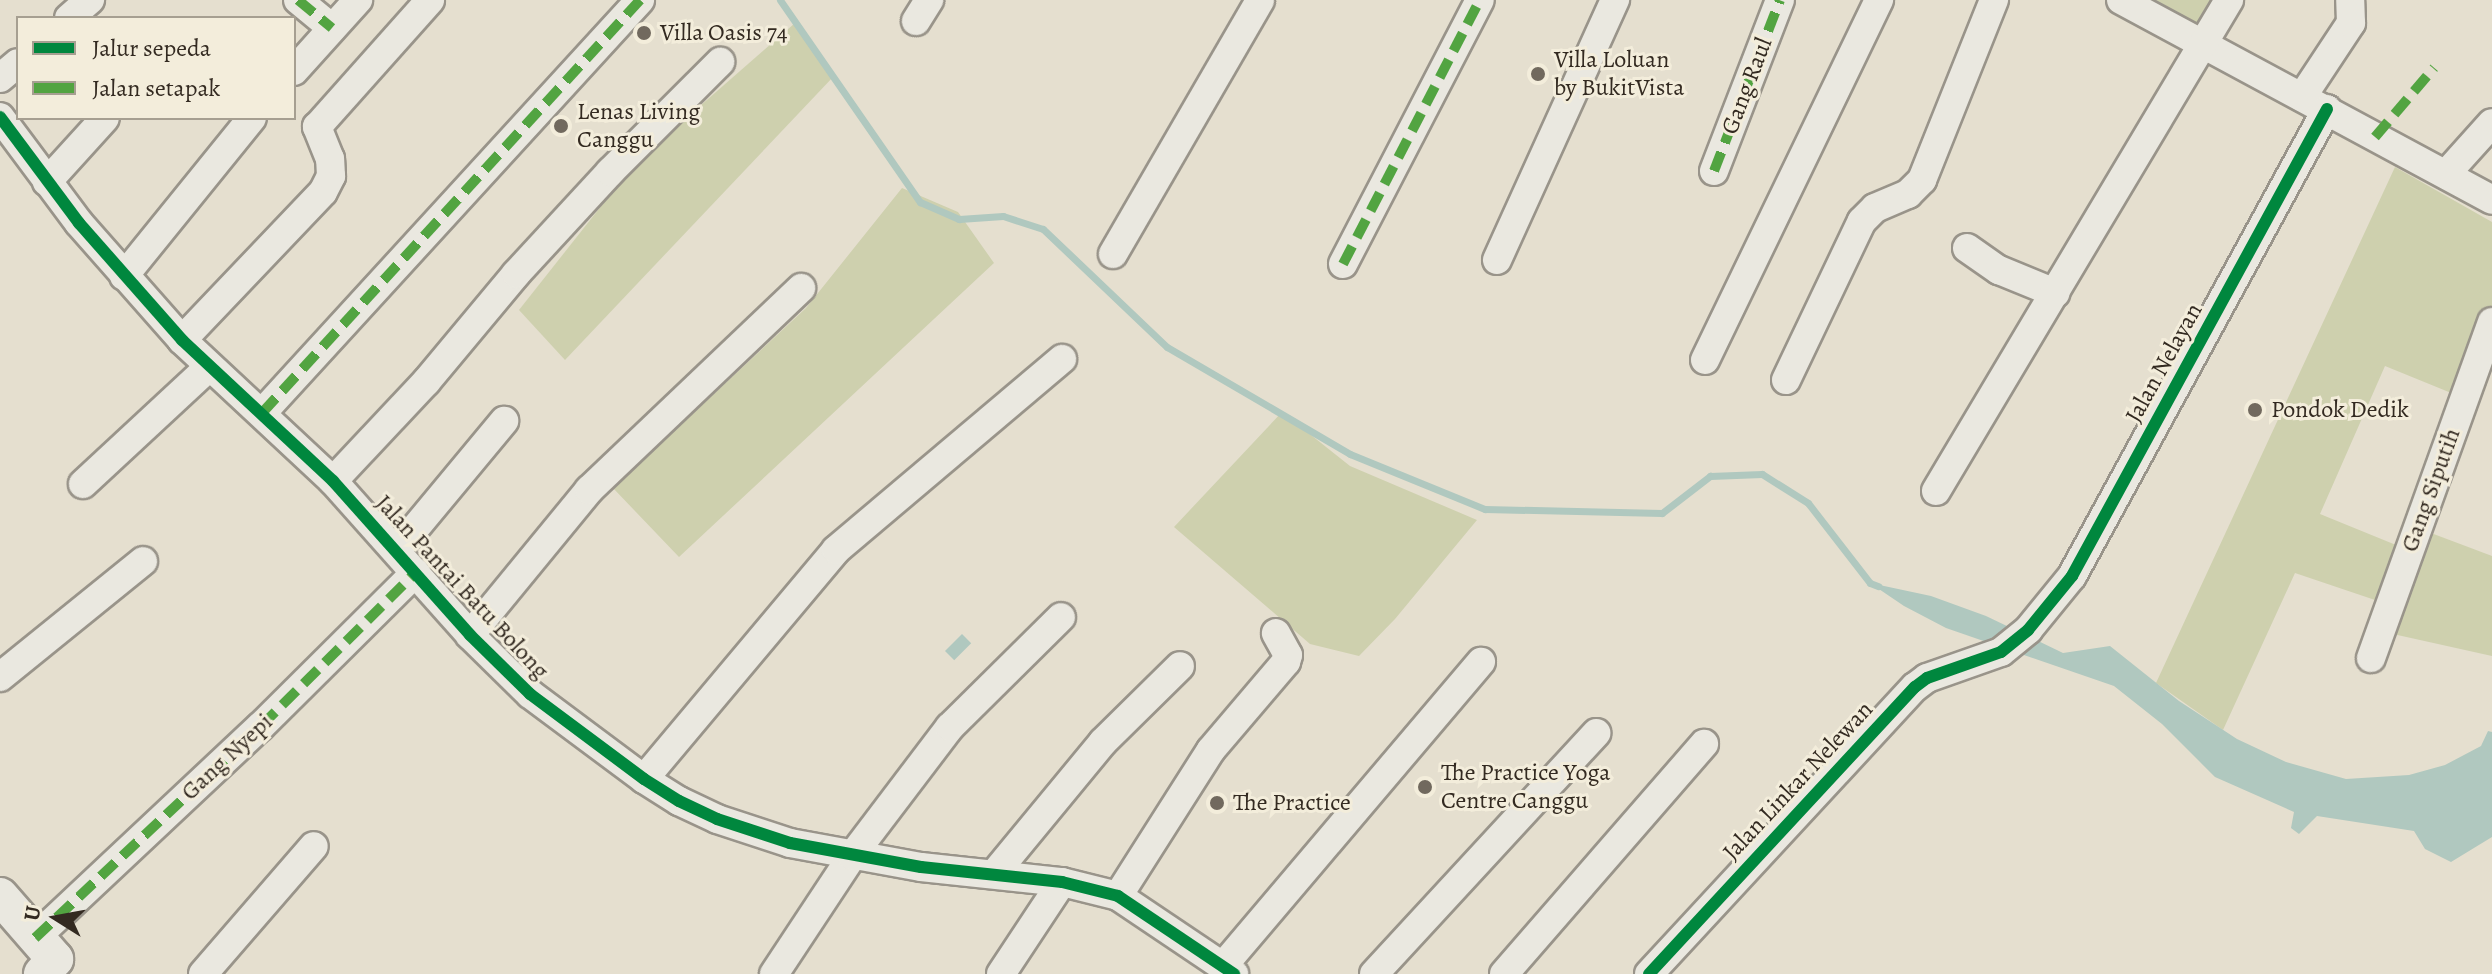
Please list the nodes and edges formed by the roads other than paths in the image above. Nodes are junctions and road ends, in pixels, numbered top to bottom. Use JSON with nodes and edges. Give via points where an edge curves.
{"nodes":[{"id":1,"x":90,"y":0,"type":"edge"},
{"id":2,"x":298,"y":0,"type":"edge"},
{"id":3,"x":358,"y":0,"type":"edge"},
{"id":4,"x":430,"y":0,"type":"edge"},
{"id":5,"x":640,"y":0,"type":"edge"},
{"id":6,"x":1260,"y":0,"type":"edge"},
{"id":7,"x":1480,"y":0,"type":"edge"},
{"id":8,"x":1615,"y":0,"type":"edge"},
{"id":9,"x":1780,"y":0,"type":"edge"},
{"id":10,"x":1879,"y":0,"type":"edge"},
{"id":11,"x":1994,"y":0,"type":"edge"},
{"id":12,"x":2121,"y":0,"type":"edge"},
{"id":13,"x":2229,"y":0,"type":"edge"},
{"id":14,"x":2350,"y":0,"type":"edge"},
{"id":15,"x":71,"y":16,"type":"edge"},
{"id":16,"x":332,"y":28,"type":"junction"},
{"id":17,"x":2201,"y":42,"type":"junction"},
{"id":18,"x":720,"y":62,"type":"dead end"},
{"id":19,"x":16,"y":65,"type":"edge"},
{"id":20,"x":296,"y":69,"type":"edge"},
{"id":21,"x":0,"y":78,"type":"edge"},
{"id":22,"x":2315,"y":103,"type":"junction"},
{"id":23,"x":0,"y":117,"type":"edge"},
{"id":24,"x":103,"y":120,"type":"edge"},
{"id":25,"x":250,"y":120,"type":"edge"},
{"id":26,"x":2492,"y":123,"type":"edge"},
{"id":27,"x":1714,"y":171,"type":"dead end"},
{"id":28,"x":2447,"y":173,"type":"junction"},
{"id":29,"x":47,"y":182,"type":"junction"},
{"id":30,"x":2492,"y":200,"type":"edge"},
{"id":31,"x":1967,"y":248,"type":"dead end"},
{"id":32,"x":1113,"y":254,"type":"dead end"},
{"id":33,"x":1497,"y":260,"type":"dead end"},
{"id":34,"x":1343,"y":264,"type":"dead end"},
{"id":35,"x":124,"y":276,"type":"junction"},
{"id":36,"x":801,"y":288,"type":"dead end"},
{"id":37,"x":2055,"y":293,"type":"junction"},
{"id":38,"x":2492,"y":322,"type":"edge"},
{"id":39,"x":182,"y":340,"type":"junction"},
{"id":40,"x":1062,"y":359,"type":"dead end"},
{"id":41,"x":1705,"y":360,"type":"dead end"},
{"id":42,"x":209,"y":367,"type":"junction"},
{"id":43,"x":1786,"y":380,"type":"dead end"},
{"id":44,"x":262,"y":413,"type":"junction"},
{"id":45,"x":504,"y":421,"type":"dead end"},
{"id":46,"x":333,"y":481,"type":"junction"},
{"id":47,"x":83,"y":484,"type":"dead end"},
{"id":48,"x":1936,"y":491,"type":"dead end"},
{"id":49,"x":397,"y":550,"type":"junction"},
{"id":50,"x":143,"y":561,"type":"dead end"},
{"id":51,"x":416,"y":572,"type":"junction"},
{"id":52,"x":1061,"y":617,"type":"dead end"},
{"id":53,"x":1276,"y":633,"type":"dead end"},
{"id":54,"x":470,"y":635,"type":"junction"},
{"id":55,"x":2001,"y":652,"type":"joint"},
{"id":56,"x":2371,"y":658,"type":"dead end"},
{"id":57,"x":1481,"y":662,"type":"dead end"},
{"id":58,"x":1180,"y":666,"type":"dead end"},
{"id":59,"x":0,"y":677,"type":"edge"},
{"id":60,"x":1596,"y":733,"type":"dead end"},
{"id":61,"x":1704,"y":744,"type":"dead end"},
{"id":62,"x":644,"y":779,"type":"junction"},
{"id":63,"x":314,"y":846,"type":"dead end"},
{"id":64,"x":852,"y":856,"type":"junction"},
{"id":65,"x":995,"y":873,"type":"junction"},
{"id":66,"x":1062,"y":882,"type":"junction"},
{"id":67,"x":0,"y":896,"type":"edge"},
{"id":68,"x":1118,"y":896,"type":"junction"},
{"id":69,"x":50,"y":961,"type":"edge"},
{"id":70,"x":1228,"y":970,"type":"edge"},
{"id":71,"x":203,"y":974,"type":"edge"},
{"id":72,"x":774,"y":974,"type":"edge"},
{"id":73,"x":1001,"y":974,"type":"edge"},
{"id":74,"x":1374,"y":974,"type":"edge"},
{"id":75,"x":1504,"y":974,"type":"edge"},
{"id":76,"x":1649,"y":974,"type":"edge"}],
"edges":[{"from":1,"to":15,"type":"street"},
{"from":2,"to":16,"type":"street"},
{"from":3,"to":16,"type":"street"},
{"from":4,"to":39,"type":"street","via":[[317,127],[330,159],[331,176],[323,192]]},
{"from":5,"to":44,"type":"street"},
{"from":6,"to":32,"type":"street"},
{"from":7,"to":34,"type":"street"},
{"from":8,"to":33,"type":"street"},
{"from":9,"to":27,"type":"street","name":"Gang Raul"},
{"from":10,"to":41,"type":"street"},
{"from":11,"to":43,"type":"street","via":[[1922,180],[1862,221]]},
{"from":12,"to":17,"type":"street"},
{"from":13,"to":17,"type":"street"},
{"from":14,"to":22,"type":"street","name":"Jalan Nelayan","via":[[2351,23]]},
{"from":16,"to":20,"type":"street"},
{"from":17,"to":22,"type":"street"},
{"from":17,"to":37,"type":"street"},
{"from":18,"to":46,"type":"street","via":[[547,240]]},
{"from":19,"to":21,"type":"street"},
{"from":22,"to":28,"type":"street"},
{"from":22,"to":55,"type":"street","name":"Jalan Nelayan","via":[[2072,576],[2028,630]]},
{"from":23,"to":29,"type":"street","name":"Jalan Pantai Batu Bolong"},
{"from":24,"to":29,"type":"street"},
{"from":25,"to":35,"type":"street"},
{"from":26,"to":28,"type":"street"},
{"from":28,"to":30,"type":"street"},
{"from":29,"to":35,"type":"street","name":"Jalan Pantai Batu Bolong"},
{"from":31,"to":37,"type":"street","via":[[1999,270]]},
{"from":35,"to":39,"type":"street","name":"Jalan Pantai Batu Bolong"},
{"from":36,"to":54,"type":"street","via":[[589,490]]},
{"from":37,"to":48,"type":"street"},
{"from":38,"to":56,"type":"street","name":"Gang Siputih"},
{"from":39,"to":42,"type":"street","name":"Jalan Pantai Batu Bolong"},
{"from":40,"to":62,"type":"street","via":[[836,550]]},
{"from":42,"to":44,"type":"street","name":"Jalan Pantai Batu Bolong"},
{"from":42,"to":47,"type":"street"},
{"from":44,"to":46,"type":"street","name":"Jalan Pantai Batu Bolong"},
{"from":45,"to":49,"type":"street"},
{"from":46,"to":49,"type":"street","name":"Jalan Pantai Batu Bolong"},
{"from":49,"to":51,"type":"street","name":"Jalan Pantai Batu Bolong"},
{"from":50,"to":59,"type":"street"},
{"from":51,"to":54,"type":"street","name":"Jalan Pantai Batu Bolong"},
{"from":51,"to":69,"type":"street","name":"Gang Nyepi","via":[[261,726]]},
{"from":52,"to":64,"type":"street","via":[[950,727]]},
{"from":53,"to":68,"type":"street","via":[[1288,655],[1286,662],[1211,750]]},
{"from":54,"to":62,"type":"street","name":"Jalan Pantai Batu Bolong","via":[[530,694]]},
{"from":55,"to":76,"type":"street","name":"Jalan Linkar Nelewan","via":[[1915,687]]},
{"from":57,"to":70,"type":"street"},
{"from":58,"to":65,"type":"street","via":[[1103,742]]},
{"from":60,"to":74,"type":"street"},
{"from":61,"to":75,"type":"street"},
{"from":62,"to":64,"type":"street","name":"Jalan Pantai Batu Bolong","via":[[717,819]]},
{"from":63,"to":71,"type":"street"},
{"from":64,"to":65,"type":"street","name":"Jalan Pantai Batu Bolong"},
{"from":64,"to":72,"type":"street"},
{"from":65,"to":66,"type":"street","name":"Jalan Pantai Batu Bolong"},
{"from":66,"to":68,"type":"street","name":"Jalan Pantai Batu Bolong"},
{"from":66,"to":73,"type":"street"},
{"from":67,"to":69,"type":"street"},
{"from":68,"to":70,"type":"street","name":"Jalan Pantai Batu Bolong"}]}
